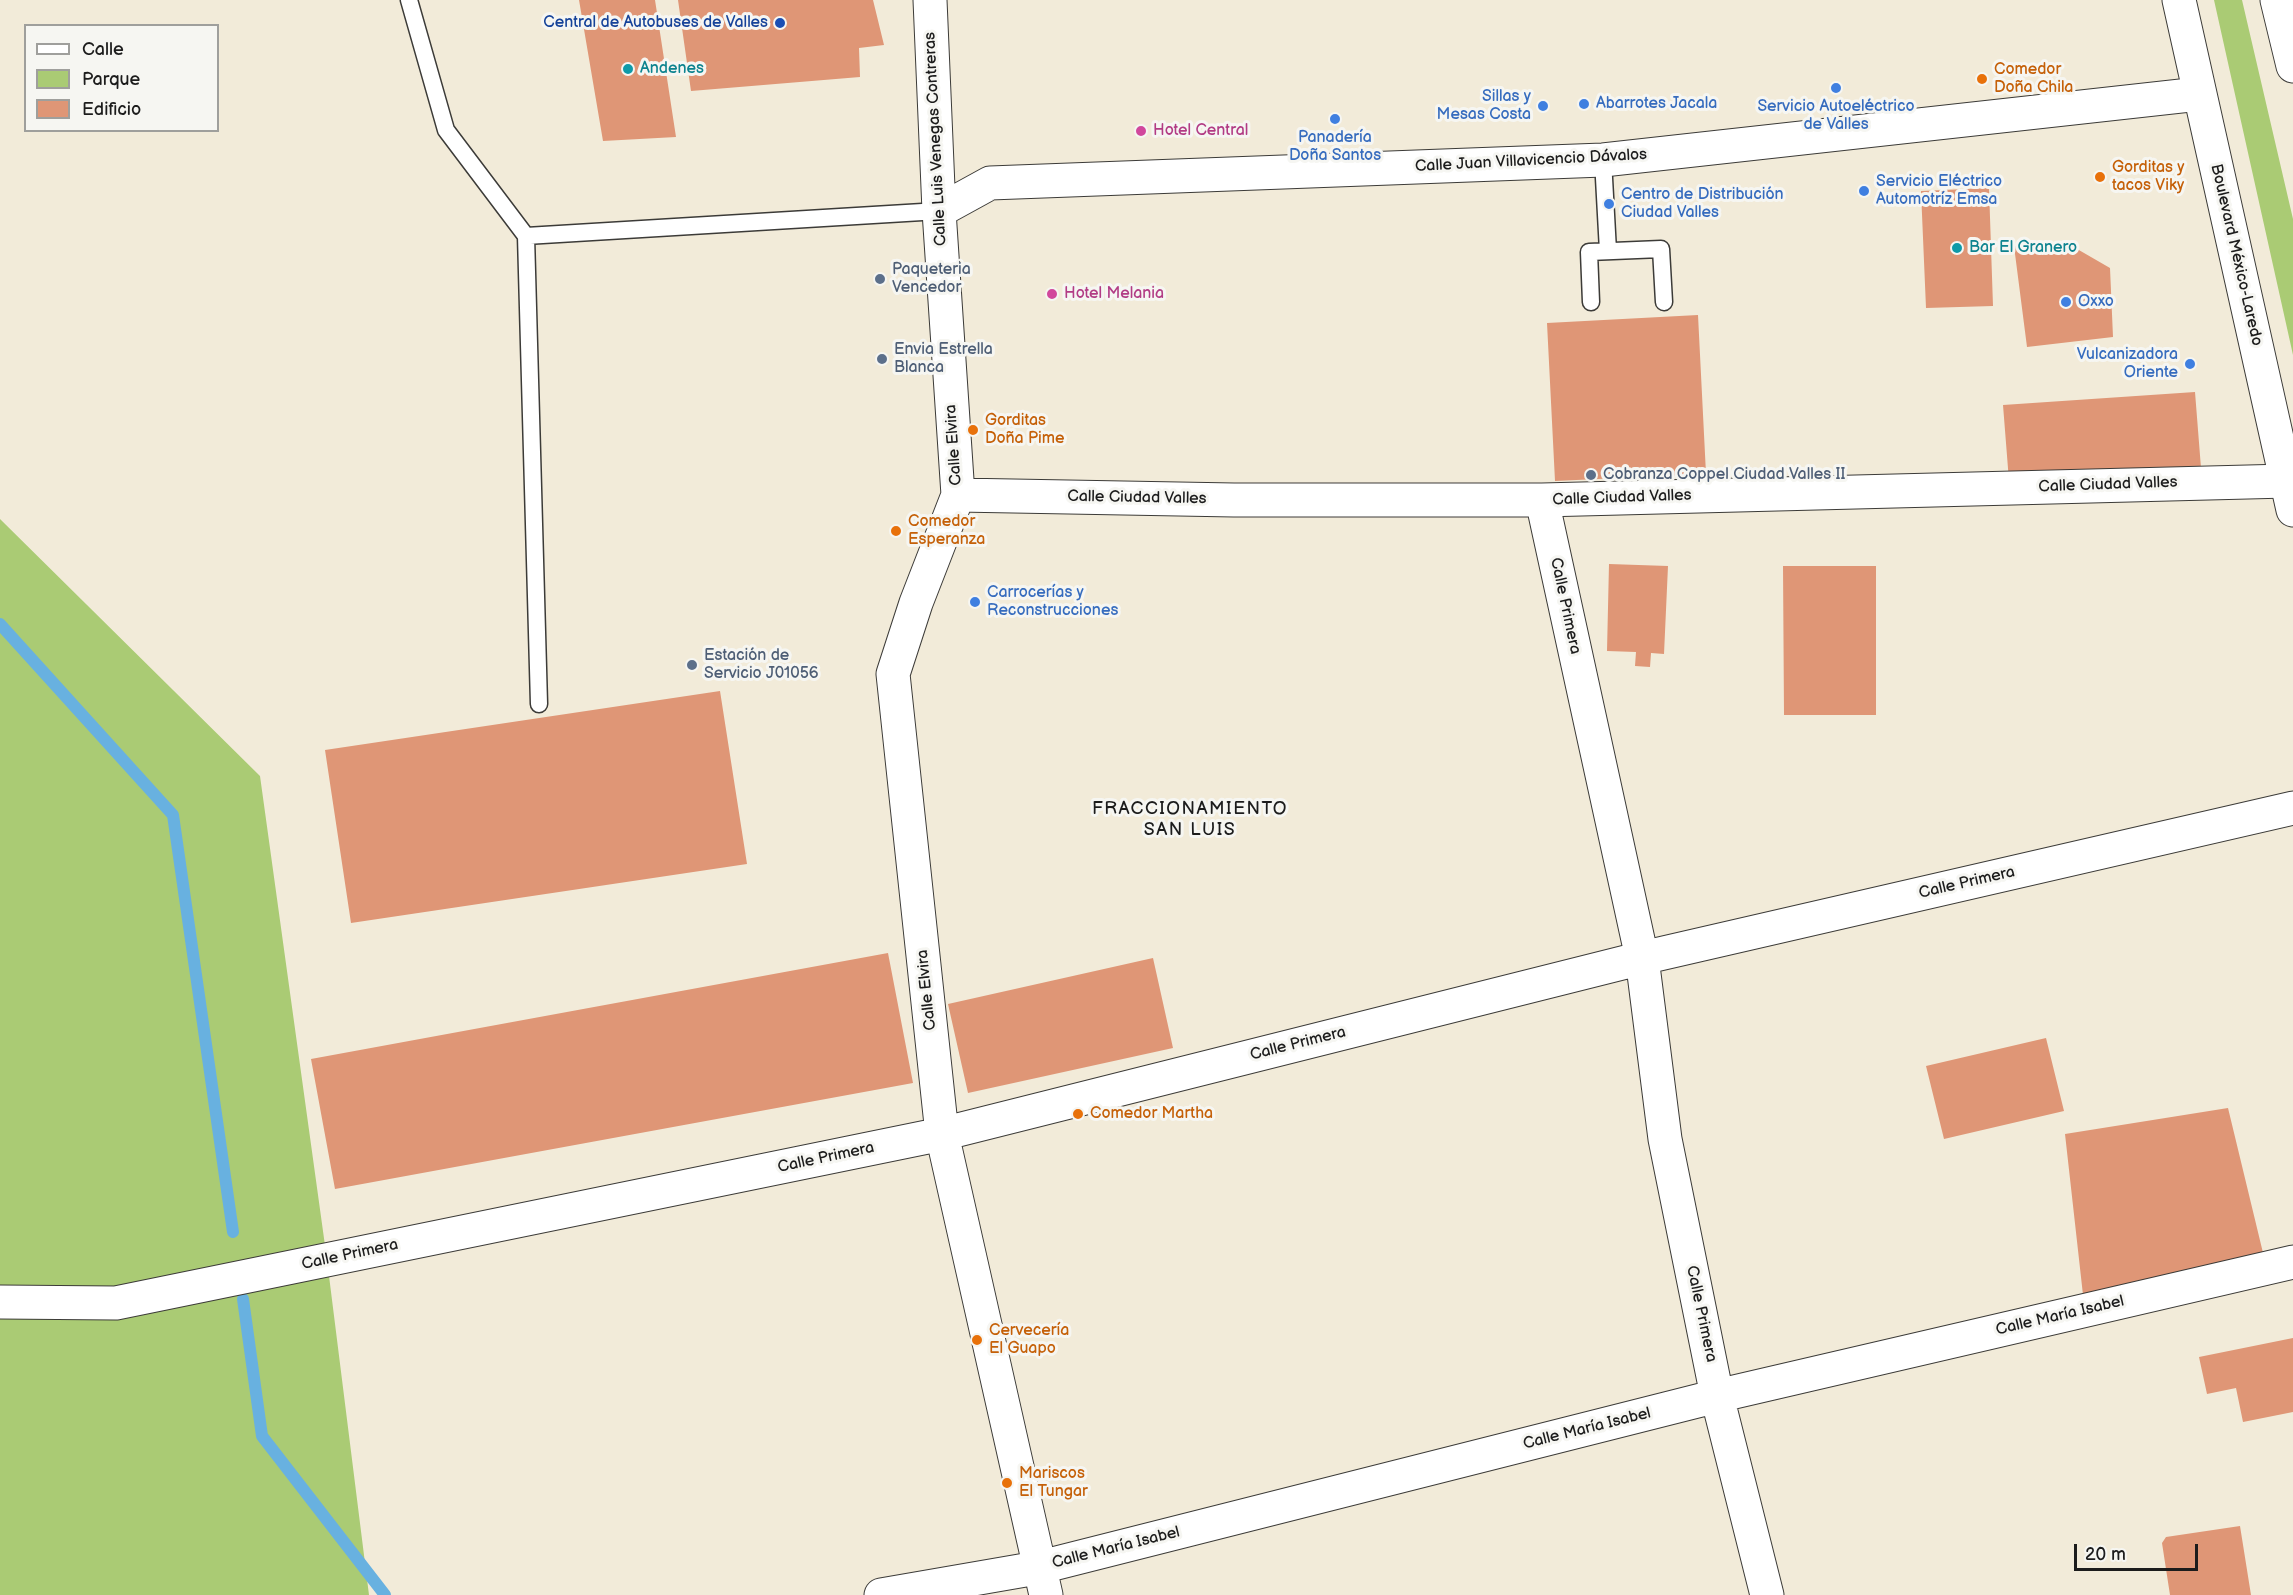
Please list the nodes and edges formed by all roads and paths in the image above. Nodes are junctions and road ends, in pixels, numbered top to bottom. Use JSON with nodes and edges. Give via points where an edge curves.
{"nodes":[{"id":1,"x":409,"y":0,"type":"edge"},
{"id":2,"x":930,"y":0,"type":"edge"},
{"id":3,"x":2179,"y":0,"type":"edge"},
{"id":4,"x":2277,"y":0,"type":"edge"},
{"id":5,"x":2293,"y":66,"type":"edge"},
{"id":6,"x":2199,"y":94,"type":"junction"},
{"id":7,"x":1603,"y":160,"type":"junction"},
{"id":8,"x":939,"y":212,"type":"junction"},
{"id":9,"x":526,"y":236,"type":"junction"},
{"id":10,"x":1608,"y":251,"type":"junction"},
{"id":11,"x":1591,"y":302,"type":"dead end"},
{"id":12,"x":1664,"y":302,"type":"dead end"},
{"id":13,"x":950,"y":387,"type":"joint"},
{"id":14,"x":958,"y":495,"type":"junction"},
{"id":15,"x":2290,"y":495,"type":"edge"},
{"id":16,"x":1542,"y":500,"type":"junction"},
{"id":17,"x":539,"y":704,"type":"dead end"},
{"id":18,"x":2293,"y":808,"type":"edge"},
{"id":19,"x":1642,"y":958,"type":"junction"},
{"id":20,"x":942,"y":1134,"type":"junction"},
{"id":21,"x":2293,"y":1262,"type":"edge"},
{"id":22,"x":0,"y":1302,"type":"edge"},
{"id":23,"x":1717,"y":1396,"type":"junction"},
{"id":24,"x":1041,"y":1581,"type":"edge"},
{"id":25,"x":881,"y":1595,"type":"edge"},
{"id":26,"x":1767,"y":1595,"type":"edge"}],
"edges":[{"from":1,"to":9,"type":"lane","via":[[446,130]]},
{"from":2,"to":8,"type":"street","name":"Calle Luis Venegas Contreras"},
{"from":3,"to":6,"type":"street","name":"Boulevard México-Laredo"},
{"from":4,"to":5,"type":"street"},
{"from":6,"to":7,"type":"street","name":"Calle Juan Villavicencio Dávalos"},
{"from":6,"to":15,"type":"street","name":"Boulevard México-Laredo"},
{"from":7,"to":8,"type":"street","name":"Calle Juan Villavicencio Dávalos","via":[[990,183]]},
{"from":7,"to":10,"type":"lane"},
{"from":8,"to":9,"type":"lane"},
{"from":8,"to":13,"type":"street","name":"Calle Luis Venegas Contreras"},
{"from":9,"to":17,"type":"lane"},
{"from":10,"to":11,"type":"lane","via":[[1589,252]]},
{"from":10,"to":12,"type":"lane","via":[[1661,249]]},
{"from":13,"to":14,"type":"street","name":"Calle Elvira"},
{"from":14,"to":16,"type":"street","name":"Calle Ciudad Valles"},
{"from":14,"to":20,"type":"street","name":"Calle Elvira","via":[[893,674]]},
{"from":15,"to":16,"type":"street","name":"Calle Ciudad Valles"},
{"from":16,"to":19,"type":"street","name":"Calle Primera"},
{"from":18,"to":19,"type":"street","name":"Calle Primera"},
{"from":19,"to":20,"type":"street","name":"Calle Primera"},
{"from":19,"to":23,"type":"street","name":"Calle Primera","via":[[1665,1139]]},
{"from":20,"to":22,"type":"street","name":"Calle Primera","via":[[116,1303]]},
{"from":20,"to":24,"type":"street","name":"Calle Elvira"},
{"from":21,"to":23,"type":"street","name":"Calle María Isabel"},
{"from":23,"to":24,"type":"street","name":"Calle María Isabel"},
{"from":23,"to":26,"type":"street","name":"Calle Primera"},
{"from":24,"to":25,"type":"street","name":"Calle María Isabel"}]}
